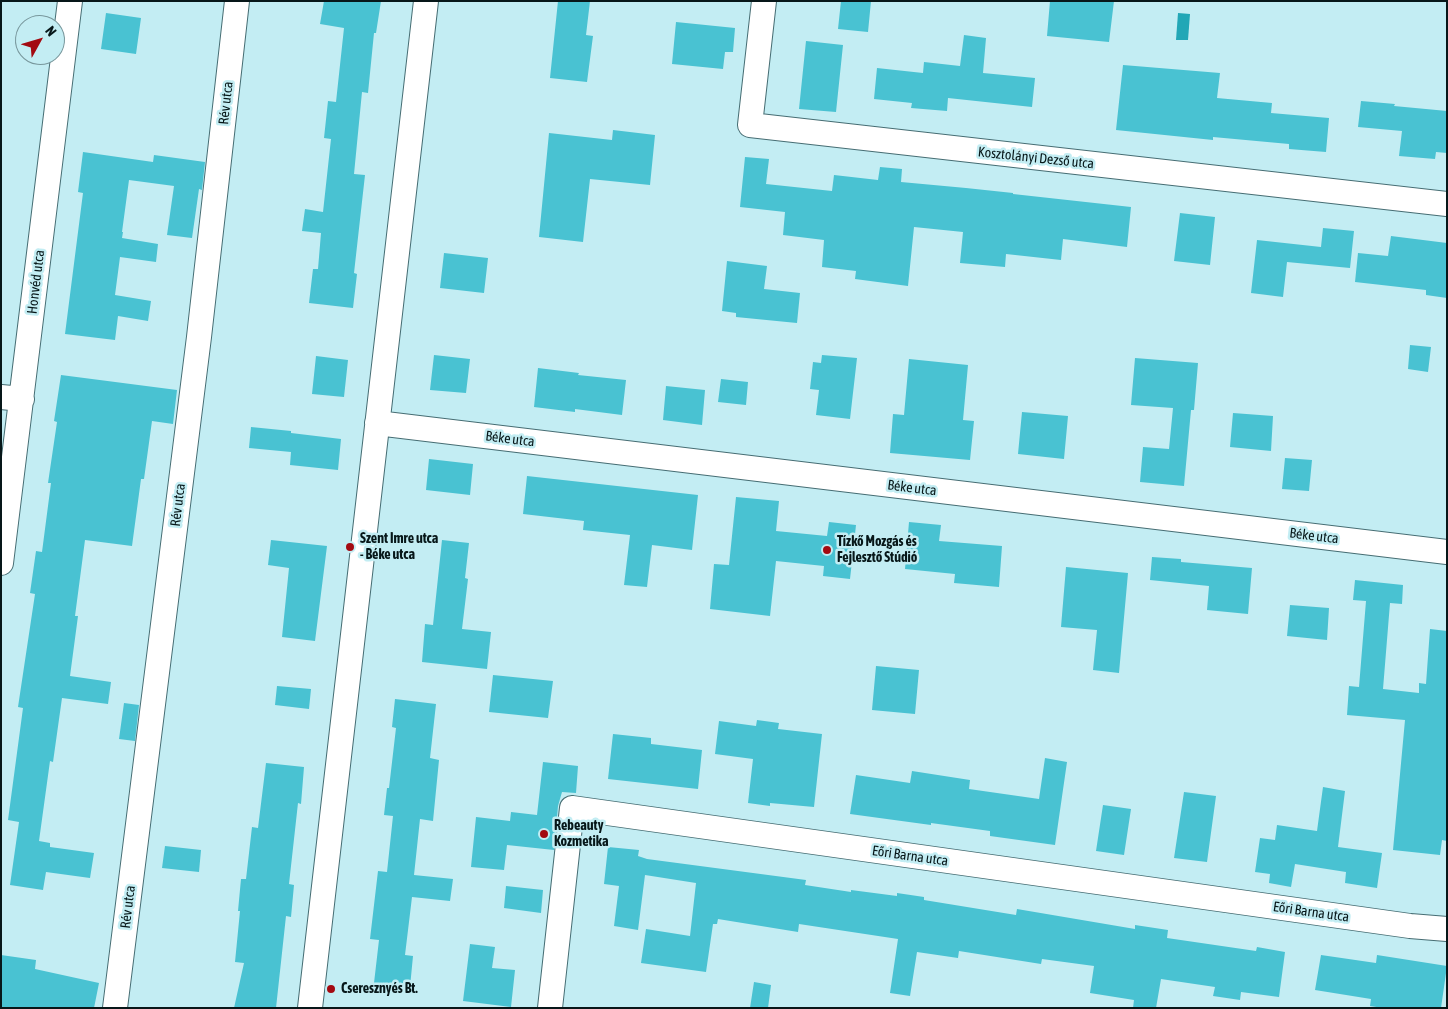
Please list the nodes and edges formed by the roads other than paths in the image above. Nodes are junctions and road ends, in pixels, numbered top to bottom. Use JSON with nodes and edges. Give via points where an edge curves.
{"nodes":[{"id":1,"x":70,"y":1,"type":"edge"},
{"id":2,"x":237,"y":1,"type":"edge"},
{"id":3,"x":426,"y":1,"type":"edge"},
{"id":4,"x":764,"y":1,"type":"edge"},
{"id":5,"x":1447,"y":204,"type":"edge"},
{"id":6,"x":12,"y":398,"type":"edge"},
{"id":7,"x":377,"y":423,"type":"junction"},
{"id":8,"x":1447,"y":552,"type":"edge"},
{"id":9,"x":1,"y":563,"type":"edge"},
{"id":10,"x":1447,"y":928,"type":"edge"},
{"id":11,"x":115,"y":1008,"type":"edge"},
{"id":12,"x":310,"y":1008,"type":"edge"},
{"id":13,"x":550,"y":1008,"type":"edge"}],
"edges":[{"from":1,"to":6,"type":"street","name":"Honvéd utca"},
{"from":2,"to":11,"type":"street","name":"Rév utca","via":[[200,338]]},
{"from":3,"to":7,"type":"street"},
{"from":4,"to":5,"type":"street","name":"Kosztolányi Dezső utca","via":[[750,125]]},
{"from":6,"to":9,"type":"street","name":"Honvéd utca"},
{"from":7,"to":8,"type":"street","name":"Béke utca"},
{"from":7,"to":12,"type":"street"},
{"from":10,"to":13,"type":"street","name":"Eőri Barna utca","via":[[1410,926],[572,808]]}]}
